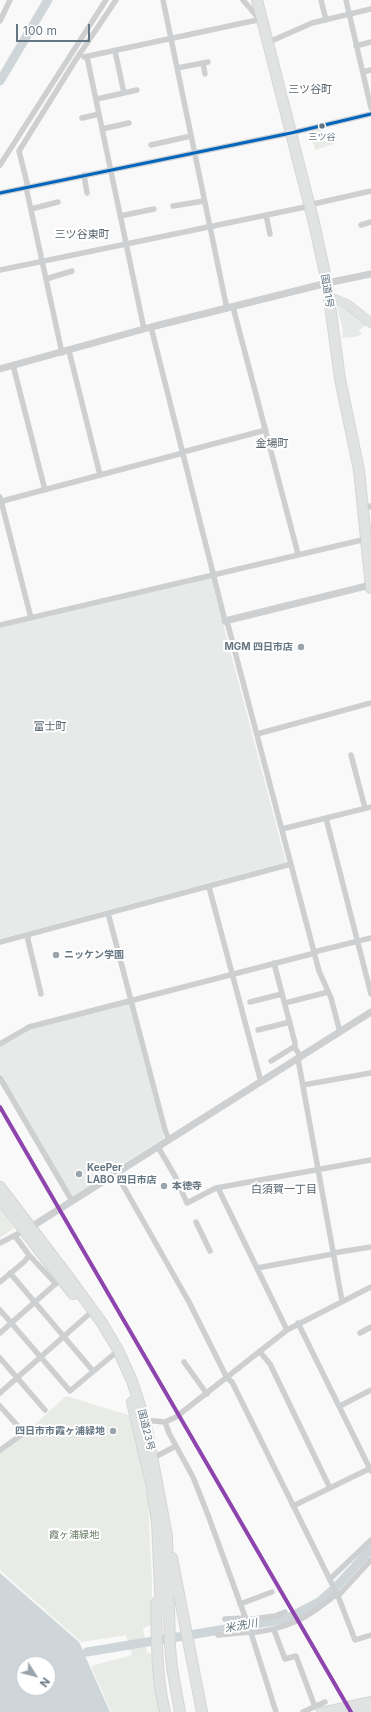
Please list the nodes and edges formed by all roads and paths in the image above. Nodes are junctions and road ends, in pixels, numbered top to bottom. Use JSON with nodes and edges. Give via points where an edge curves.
{"nodes":[{"id":1,"x":10,"y":0,"type":"edge"},
{"id":2,"x":106,"y":0,"type":"edge"},
{"id":3,"x":116,"y":0,"type":"edge"},
{"id":4,"x":163,"y":0,"type":"edge"},
{"id":5,"x":244,"y":0,"type":"edge"},
{"id":6,"x":257,"y":0,"type":"edge"},
{"id":7,"x":321,"y":0,"type":"edge"},
{"id":8,"x":346,"y":0,"type":"edge"},
{"id":9,"x":371,"y":9,"type":"edge"},
{"id":10,"x":349,"y":14,"type":"junction"},
{"id":11,"x":261,"y":19,"type":"junction"},
{"id":12,"x":326,"y":20,"type":"junction"},
{"id":13,"x":0,"y":21,"type":"edge"},
{"id":14,"x":172,"y":39,"type":"junction"},
{"id":15,"x":268,"y":42,"type":"junction"},
{"id":16,"x":371,"y":42,"type":"edge"},
{"id":17,"x":356,"y":46,"type":"junction"},
{"id":18,"x":115,"y":51,"type":"junction"},
{"id":19,"x":87,"y":57,"type":"junction"},
{"id":20,"x":78,"y":59,"type":"junction"},
{"id":21,"x":177,"y":68,"type":"junction"},
{"id":22,"x":371,"y":70,"type":"edge"},
{"id":23,"x":363,"y":72,"type":"junction"},
{"id":24,"x":204,"y":74,"type":"dead end"},
{"id":25,"x":137,"y":90,"type":"dead end"},
{"id":26,"x":124,"y":93,"type":"junction"},
{"id":27,"x":97,"y":99,"type":"junction"},
{"id":28,"x":371,"y":108,"type":"edge"},
{"id":29,"x":99,"y":114,"type":"junction"},
{"id":30,"x":371,"y":114,"type":"edge"},
{"id":31,"x":82,"y":118,"type":"dead end"},
{"id":32,"x":129,"y":123,"type":"dead end"},
{"id":33,"x":102,"y":129,"type":"junction"},
{"id":34,"x":291,"y":133,"type":"junction"},
{"id":35,"x":191,"y":136,"type":"junction"},
{"id":36,"x":14,"y":143,"type":"junction"},
{"id":37,"x":151,"y":145,"type":"dead end"},
{"id":38,"x":19,"y":151,"type":"junction"},
{"id":39,"x":194,"y":152,"type":"junction"},
{"id":40,"x":0,"y":165,"type":"edge"},
{"id":41,"x":111,"y":169,"type":"junction"},
{"id":42,"x":84,"y":175,"type":"junction"},
{"id":43,"x":27,"y":187,"type":"junction"},
{"id":44,"x":371,"y":191,"type":"edge"},
{"id":45,"x":0,"y":193,"type":"edge"},
{"id":46,"x":87,"y":194,"type":"dead end"},
{"id":47,"x":204,"y":201,"type":"junction"},
{"id":48,"x":58,"y":202,"type":"dead end"},
{"id":49,"x":173,"y":206,"type":"dead end"},
{"id":50,"x":310,"y":206,"type":"junction"},
{"id":51,"x":31,"y":209,"type":"junction"},
{"id":52,"x":154,"y":209,"type":"dead end"},
{"id":53,"x":266,"y":215,"type":"junction"},
{"id":54,"x":120,"y":216,"type":"junction"},
{"id":55,"x":371,"y":222,"type":"edge"},
{"id":56,"x":361,"y":225,"type":"dead end"},
{"id":57,"x":209,"y":226,"type":"junction"},
{"id":58,"x":270,"y":234,"type":"dead end"},
{"id":59,"x":126,"y":243,"type":"junction"},
{"id":60,"x":42,"y":261,"type":"junction"},
{"id":61,"x":0,"y":270,"type":"edge"},
{"id":62,"x":72,"y":272,"type":"dead end"},
{"id":63,"x":371,"y":274,"type":"edge"},
{"id":64,"x":46,"y":279,"type":"junction"},
{"id":65,"x":327,"y":283,"type":"junction"},
{"id":66,"x":328,"y":296,"type":"junction"},
{"id":67,"x":230,"y":308,"type":"junction"},
{"id":68,"x":371,"y":323,"type":"edge"},
{"id":69,"x":148,"y":328,"type":"junction"},
{"id":70,"x":65,"y":352,"type":"junction"},
{"id":71,"x":13,"y":366,"type":"junction"},
{"id":72,"x":0,"y":369,"type":"edge"},
{"id":73,"x":266,"y":430,"type":"junction"},
{"id":74,"x":183,"y":452,"type":"junction"},
{"id":75,"x":100,"y":475,"type":"junction"},
{"id":76,"x":45,"y":490,"type":"junction"},
{"id":77,"x":0,"y":501,"type":"edge"},
{"id":78,"x":369,"y":506,"type":"edge"},
{"id":79,"x":366,"y":539,"type":"junction"},
{"id":80,"x":298,"y":554,"type":"junction"},
{"id":81,"x":213,"y":575,"type":"junction"},
{"id":82,"x":370,"y":585,"type":"edge"},
{"id":83,"x":371,"y":588,"type":"edge"},
{"id":84,"x":31,"y":618,"type":"junction"},
{"id":85,"x":225,"y":621,"type":"junction"},
{"id":86,"x":0,"y":625,"type":"edge"},
{"id":87,"x":371,"y":704,"type":"edge"},
{"id":88,"x":257,"y":734,"type":"junction"},
{"id":89,"x":351,"y":754,"type":"dead end"},
{"id":90,"x":368,"y":807,"type":"edge"},
{"id":91,"x":326,"y":818,"type":"junction"},
{"id":92,"x":282,"y":829,"type":"junction"},
{"id":93,"x":291,"y":864,"type":"junction"},
{"id":94,"x":209,"y":887,"type":"junction"},
{"id":95,"x":108,"y":913,"type":"junction"},
{"id":96,"x":28,"y":935,"type":"junction"},
{"id":97,"x":371,"y":938,"type":"edge"},
{"id":98,"x":0,"y":942,"type":"edge"},
{"id":99,"x":357,"y":942,"type":"junction"},
{"id":100,"x":314,"y":952,"type":"junction"},
{"id":101,"x":274,"y":963,"type":"junction"},
{"id":102,"x":232,"y":974,"type":"junction"},
{"id":103,"x":328,"y":992,"type":"junction"},
{"id":104,"x":41,"y":994,"type":"dead end"},
{"id":105,"x":282,"y":994,"type":"junction"},
{"id":106,"x":371,"y":994,"type":"edge"},
{"id":107,"x":132,"y":1000,"type":"junction"},
{"id":108,"x":250,"y":1002,"type":"dead end"},
{"id":109,"x":285,"y":1003,"type":"junction"},
{"id":110,"x":371,"y":1012,"type":"edge"},
{"id":111,"x":290,"y":1022,"type":"junction"},
{"id":112,"x":258,"y":1030,"type":"dead end"},
{"id":113,"x":340,"y":1032,"type":"junction"},
{"id":114,"x":0,"y":1044,"type":"edge"},
{"id":115,"x":295,"y":1048,"type":"junction"},
{"id":116,"x":299,"y":1058,"type":"junction"},
{"id":117,"x":271,"y":1061,"type":"dead end"},
{"id":118,"x":371,"y":1074,"type":"edge"},
{"id":119,"x":0,"y":1078,"type":"edge"},
{"id":120,"x":261,"y":1082,"type":"junction"},
{"id":121,"x":303,"y":1085,"type":"junction"},
{"id":122,"x":168,"y":1140,"type":"junction"},
{"id":123,"x":158,"y":1147,"type":"junction"},
{"id":124,"x":371,"y":1160,"type":"edge"},
{"id":125,"x":318,"y":1170,"type":"junction"},
{"id":126,"x":116,"y":1173,"type":"junction"},
{"id":127,"x":0,"y":1188,"type":"edge"},
{"id":128,"x":218,"y":1188,"type":"junction"},
{"id":129,"x":0,"y":1199,"type":"edge"},
{"id":130,"x":72,"y":1201,"type":"junction"},
{"id":131,"x":196,"y":1222,"type":"dead end"},
{"id":132,"x":27,"y":1228,"type":"junction"},
{"id":133,"x":15,"y":1236,"type":"junction"},
{"id":134,"x":0,"y":1243,"type":"edge"},
{"id":135,"x":371,"y":1246,"type":"edge"},
{"id":136,"x":210,"y":1251,"type":"dead end"},
{"id":137,"x":333,"y":1254,"type":"junction"},
{"id":138,"x":29,"y":1255,"type":"junction"},
{"id":139,"x":257,"y":1268,"type":"junction"},
{"id":140,"x":10,"y":1273,"type":"junction"},
{"id":141,"x":0,"y":1282,"type":"edge"},
{"id":142,"x":59,"y":1282,"type":"junction"},
{"id":143,"x":371,"y":1287,"type":"edge"},
{"id":144,"x":342,"y":1301,"type":"junction"},
{"id":145,"x":34,"y":1302,"type":"junction"},
{"id":146,"x":0,"y":1310,"type":"edge"},
{"id":147,"x":88,"y":1315,"type":"junction"},
{"id":148,"x":11,"y":1323,"type":"junction"},
{"id":149,"x":298,"y":1323,"type":"junction"},
{"id":150,"x":371,"y":1327,"type":"edge"},
{"id":151,"x":286,"y":1330,"type":"junction"},
{"id":152,"x":0,"y":1333,"type":"edge"},
{"id":153,"x":360,"y":1333,"type":"dead end"},
{"id":154,"x":64,"y":1337,"type":"junction"},
{"id":155,"x":260,"y":1352,"type":"junction"},
{"id":156,"x":114,"y":1354,"type":"junction"},
{"id":157,"x":41,"y":1357,"type":"junction"},
{"id":158,"x":0,"y":1358,"type":"edge"},
{"id":159,"x":184,"y":1362,"type":"dead end"},
{"id":160,"x":93,"y":1371,"type":"junction"},
{"id":161,"x":17,"y":1378,"type":"junction"},
{"id":162,"x":227,"y":1378,"type":"junction"},
{"id":163,"x":371,"y":1390,"type":"edge"},
{"id":164,"x":0,"y":1393,"type":"edge"},
{"id":165,"x":207,"y":1394,"type":"junction"},
{"id":166,"x":0,"y":1406,"type":"edge"},
{"id":167,"x":340,"y":1406,"type":"junction"},
{"id":168,"x":45,"y":1410,"type":"dead end"},
{"id":169,"x":141,"y":1420,"type":"junction"},
{"id":170,"x":165,"y":1422,"type":"junction"},
{"id":171,"x":176,"y":1446,"type":"junction"},
{"id":172,"x":0,"y":1450,"type":"edge"},
{"id":173,"x":153,"y":1458,"type":"junction"},
{"id":174,"x":370,"y":1469,"type":"edge"},
{"id":175,"x":330,"y":1488,"type":"junction"},
{"id":176,"x":293,"y":1506,"type":"junction"},
{"id":177,"x":167,"y":1536,"type":"junction"},
{"id":178,"x":371,"y":1540,"type":"edge"},
{"id":179,"x":371,"y":1560,"type":"edge"},
{"id":180,"x":331,"y":1581,"type":"junction"},
{"id":181,"x":272,"y":1592,"type":"dead end"},
{"id":182,"x":338,"y":1595,"type":"junction"},
{"id":183,"x":240,"y":1604,"type":"junction"},
{"id":184,"x":285,"y":1612,"type":"dead end"},
{"id":185,"x":225,"y":1619,"type":"dead end"},
{"id":186,"x":246,"y":1619,"type":"junction"},
{"id":187,"x":162,"y":1628,"type":"junction"},
{"id":188,"x":274,"y":1630,"type":"junction"},
{"id":189,"x":250,"y":1632,"type":"junction"},
{"id":190,"x":218,"y":1635,"type":"dead end"},
{"id":191,"x":371,"y":1635,"type":"edge"},
{"id":192,"x":163,"y":1648,"type":"junction"},
{"id":193,"x":172,"y":1688,"type":"junction"},
{"id":194,"x":371,"y":1701,"type":"edge"},
{"id":195,"x":325,"y":1702,"type":"dead end"},
{"id":196,"x":371,"y":1706,"type":"edge"},
{"id":197,"x":314,"y":1710,"type":"edge"},
{"id":198,"x":165,"y":1712,"type":"edge"},
{"id":199,"x":174,"y":1712,"type":"edge"},
{"id":200,"x":180,"y":1712,"type":"edge"},
{"id":201,"x":202,"y":1712,"type":"edge"},
{"id":202,"x":276,"y":1712,"type":"edge"},
{"id":203,"x":303,"y":1712,"type":"edge"},
{"id":204,"x":347,"y":1712,"type":"edge"}],
"edges":[{"from":1,"to":13,"type":"street"},
{"from":2,"to":36,"type":"street"},
{"from":3,"to":20,"type":"street"},
{"from":4,"to":14,"type":"street"},
{"from":5,"to":11,"type":"street"},
{"from":6,"to":11,"type":"highway","name":"国道1号"},
{"from":7,"to":12,"type":"street"},
{"from":8,"to":10,"type":"street"},
{"from":9,"to":10,"type":"street"},
{"from":10,"to":12,"type":"street"},
{"from":10,"to":17,"type":"street"},
{"from":11,"to":14,"type":"street"},
{"from":11,"to":15,"type":"highway","name":"国道1号"},
{"from":12,"to":15,"type":"street","via":[[312,23]]},
{"from":14,"to":18,"type":"street"},
{"from":14,"to":21,"type":"street"},
{"from":15,"to":34,"type":"highway","name":"国道1号"},
{"from":16,"to":17,"type":"street"},
{"from":17,"to":23,"type":"street"},
{"from":18,"to":19,"type":"street"},
{"from":18,"to":26,"type":"street"},
{"from":19,"to":20,"type":"street"},
{"from":19,"to":27,"type":"street"},
{"from":20,"to":38,"type":"street"},
{"from":21,"to":24,"type":"street","via":[[206,63]]},
{"from":21,"to":35,"type":"street"},
{"from":22,"to":23,"type":"street"},
{"from":23,"to":28,"type":"street"},
{"from":25,"to":26,"type":"street"},
{"from":26,"to":27,"type":"street"},
{"from":27,"to":29,"type":"street"},
{"from":29,"to":31,"type":"street"},
{"from":29,"to":33,"type":"street"},
{"from":30,"to":34,"type":"street"},
{"from":32,"to":33,"type":"street"},
{"from":33,"to":41,"type":"street"},
{"from":34,"to":39,"type":"street"},
{"from":34,"to":50,"type":"highway","name":"国道1号"},
{"from":35,"to":37,"type":"street"},
{"from":35,"to":39,"type":"street"},
{"from":36,"to":38,"type":"street"},
{"from":36,"to":40,"type":"street"},
{"from":38,"to":43,"type":"street"},
{"from":39,"to":41,"type":"street"},
{"from":39,"to":47,"type":"street"},
{"from":41,"to":42,"type":"street"},
{"from":41,"to":54,"type":"street"},
{"from":42,"to":43,"type":"street"},
{"from":42,"to":46,"type":"street"},
{"from":43,"to":45,"type":"street"},
{"from":43,"to":51,"type":"street"},
{"from":44,"to":50,"type":"street"},
{"from":47,"to":49,"type":"street"},
{"from":47,"to":57,"type":"street"},
{"from":48,"to":51,"type":"street"},
{"from":50,"to":53,"type":"street"},
{"from":50,"to":65,"type":"highway","name":"国道1号"},
{"from":51,"to":60,"type":"street"},
{"from":52,"to":54,"type":"street"},
{"from":53,"to":57,"type":"street"},
{"from":53,"to":58,"type":"street"},
{"from":54,"to":59,"type":"street"},
{"from":55,"to":56,"type":"street"},
{"from":57,"to":59,"type":"street"},
{"from":57,"to":67,"type":"street"},
{"from":59,"to":60,"type":"street"},
{"from":59,"to":69,"type":"street"},
{"from":60,"to":61,"type":"street"},
{"from":60,"to":64,"type":"street"},
{"from":62,"to":64,"type":"street"},
{"from":63,"to":65,"type":"street"},
{"from":64,"to":70,"type":"street"},
{"from":65,"to":66,"type":"highway","name":"国道1号"},
{"from":65,"to":67,"type":"street"},
{"from":66,"to":68,"type":"main road","via":[[347,304]]},
{"from":66,"to":78,"type":"highway","name":"国道1号","via":[[340,380]]},
{"from":67,"to":69,"type":"street"},
{"from":67,"to":73,"type":"street"},
{"from":69,"to":70,"type":"street"},
{"from":69,"to":74,"type":"street"},
{"from":70,"to":71,"type":"street"},
{"from":70,"to":75,"type":"street"},
{"from":71,"to":72,"type":"street"},
{"from":71,"to":76,"type":"street"},
{"from":73,"to":74,"type":"street"},
{"from":73,"to":80,"type":"street"},
{"from":74,"to":75,"type":"street"},
{"from":74,"to":81,"type":"street"},
{"from":75,"to":76,"type":"street"},
{"from":76,"to":77,"type":"street"},
{"from":77,"to":84,"type":"street"},
{"from":78,"to":79,"type":"highway","name":"国道1号"},
{"from":79,"to":80,"type":"street"},
{"from":79,"to":82,"type":"highway","name":"国道1号"},
{"from":80,"to":81,"type":"street"},
{"from":81,"to":84,"type":"street"},
{"from":81,"to":85,"type":"street"},
{"from":82,"to":83,"type":"highway","name":"国道1号"},
{"from":82,"to":85,"type":"street"},
{"from":84,"to":86,"type":"street"},
{"from":85,"to":88,"type":"street"},
{"from":87,"to":88,"type":"street"},
{"from":88,"to":92,"type":"street"},
{"from":89,"to":90,"type":"street"},
{"from":90,"to":91,"type":"street"},
{"from":91,"to":92,"type":"street"},
{"from":91,"to":99,"type":"street"},
{"from":92,"to":93,"type":"street"},
{"from":93,"to":94,"type":"street"},
{"from":93,"to":100,"type":"street"},
{"from":94,"to":95,"type":"street"},
{"from":94,"to":102,"type":"street"},
{"from":95,"to":96,"type":"street"},
{"from":95,"to":107,"type":"street"},
{"from":96,"to":98,"type":"street"},
{"from":96,"to":104,"type":"street"},
{"from":97,"to":99,"type":"street"},
{"from":99,"to":100,"type":"street"},
{"from":99,"to":106,"type":"street"},
{"from":100,"to":101,"type":"street"},
{"from":100,"to":103,"type":"street"},
{"from":101,"to":102,"type":"street"},
{"from":101,"to":105,"type":"street"},
{"from":102,"to":107,"type":"street"},
{"from":102,"to":120,"type":"street"},
{"from":103,"to":109,"type":"street"},
{"from":103,"to":113,"type":"street"},
{"from":105,"to":108,"type":"street"},
{"from":105,"to":109,"type":"street"},
{"from":107,"to":114,"type":"street","via":[[29,1027]]},
{"from":107,"to":122,"type":"street"},
{"from":109,"to":111,"type":"street"},
{"from":110,"to":113,"type":"street"},
{"from":111,"to":112,"type":"street"},
{"from":111,"to":115,"type":"street","via":[[296,1042]]},
{"from":113,"to":116,"type":"street"},
{"from":115,"to":116,"type":"street"},
{"from":115,"to":117,"type":"street"},
{"from":116,"to":120,"type":"street"},
{"from":116,"to":121,"type":"street"},
{"from":118,"to":121,"type":"street"},
{"from":119,"to":130,"type":"street"},
{"from":120,"to":122,"type":"street"},
{"from":121,"to":125,"type":"street"},
{"from":122,"to":123,"type":"street"},
{"from":123,"to":126,"type":"street"},
{"from":123,"to":128,"type":"street","via":[[187,1203]]},
{"from":124,"to":125,"type":"street"},
{"from":125,"to":128,"type":"street"},
{"from":125,"to":137,"type":"street"},
{"from":126,"to":130,"type":"street"},
{"from":126,"to":162,"type":"street","via":[[189,1302]]},
{"from":127,"to":132,"type":"highway","name":"国道23号"},
{"from":128,"to":139,"type":"street"},
{"from":129,"to":132,"type":"highway","name":"国道23号"},
{"from":130,"to":132,"type":"street"},
{"from":131,"to":136,"type":"street"},
{"from":132,"to":133,"type":"street"},
{"from":132,"to":142,"type":"highway","name":"国道23号"},
{"from":132,"to":169,"type":"highway","name":"国道23号","via":[[102,1323],[128,1371]]},
{"from":133,"to":134,"type":"street"},
{"from":133,"to":138,"type":"street"},
{"from":135,"to":137,"type":"street"},
{"from":137,"to":139,"type":"street"},
{"from":137,"to":144,"type":"street"},
{"from":138,"to":140,"type":"street"},
{"from":138,"to":142,"type":"street"},
{"from":139,"to":151,"type":"street"},
{"from":140,"to":141,"type":"street"},
{"from":140,"to":145,"type":"street"},
{"from":142,"to":145,"type":"street"},
{"from":142,"to":147,"type":"highway","name":"国道23号"},
{"from":143,"to":144,"type":"street"},
{"from":144,"to":149,"type":"street"},
{"from":145,"to":148,"type":"street"},
{"from":145,"to":154,"type":"street"},
{"from":146,"to":148,"type":"street"},
{"from":147,"to":154,"type":"street"},
{"from":147,"to":156,"type":"highway","name":"国道23号"},
{"from":148,"to":152,"type":"street"},
{"from":148,"to":157,"type":"street"},
{"from":149,"to":151,"type":"street"},
{"from":149,"to":167,"type":"street"},
{"from":150,"to":153,"type":"street"},
{"from":151,"to":155,"type":"street"},
{"from":154,"to":157,"type":"street"},
{"from":154,"to":160,"type":"street"},
{"from":155,"to":162,"type":"street"},
{"from":155,"to":175,"type":"street","via":[[270,1364]]},
{"from":156,"to":160,"type":"street"},
{"from":156,"to":169,"type":"highway","name":"国道23号"},
{"from":157,"to":160,"type":"street","via":[[70,1391]]},
{"from":157,"to":161,"type":"street"},
{"from":158,"to":161,"type":"street"},
{"from":159,"to":165,"type":"street"},
{"from":161,"to":164,"type":"street"},
{"from":161,"to":168,"type":"street"},
{"from":162,"to":165,"type":"street"},
{"from":162,"to":176,"type":"street","via":[[232,1382]]},
{"from":163,"to":167,"type":"street"},
{"from":165,"to":170,"type":"street","via":[[178,1416]]},
{"from":166,"to":172,"type":"street","via":[[24,1433]]},
{"from":167,"to":174,"type":"street"},
{"from":169,"to":170,"type":"street"},
{"from":169,"to":173,"type":"highway","name":"国道23号"},
{"from":169,"to":187,"type":"highway","name":"国道23号","via":[[154,1502]]},
{"from":170,"to":171,"type":"street"},
{"from":171,"to":173,"type":"street"},
{"from":171,"to":183,"type":"street","via":[[193,1477]]},
{"from":173,"to":177,"type":"highway","name":"国道23号"},
{"from":174,"to":175,"type":"street"},
{"from":175,"to":176,"type":"street"},
{"from":176,"to":180,"type":"street"},
{"from":177,"to":187,"type":"highway","name":"国道23号"},
{"from":177,"to":201,"type":"highway"},
{"from":178,"to":180,"type":"street"},
{"from":179,"to":182,"type":"street"},
{"from":180,"to":182,"type":"street"},
{"from":181,"to":183,"type":"street"},
{"from":182,"to":188,"type":"street","via":[[295,1623]]},
{"from":182,"to":191,"type":"street","via":[[356,1640]]},
{"from":183,"to":186,"type":"street"},
{"from":184,"to":186,"type":"street","via":[[275,1616]]},
{"from":185,"to":186,"type":"street"},
{"from":186,"to":189,"type":"street"},
{"from":187,"to":192,"type":"highway","name":"国道23号"},
{"from":188,"to":189,"type":"street"},
{"from":188,"to":197,"type":"street","via":[[285,1659],[296,1656]]},
{"from":189,"to":190,"type":"street"},
{"from":189,"to":202,"type":"street"},
{"from":192,"to":193,"type":"highway","name":"国道23号"},
{"from":192,"to":198,"type":"highway","via":[[160,1691]]},
{"from":193,"to":199,"type":"highway","name":"国道23号"},
{"from":193,"to":200,"type":"highway","name":"国道23号"},
{"from":194,"to":197,"type":"main road"},
{"from":195,"to":197,"type":"street"},
{"from":196,"to":204,"type":"main road"},
{"from":197,"to":203,"type":"street"}]}
